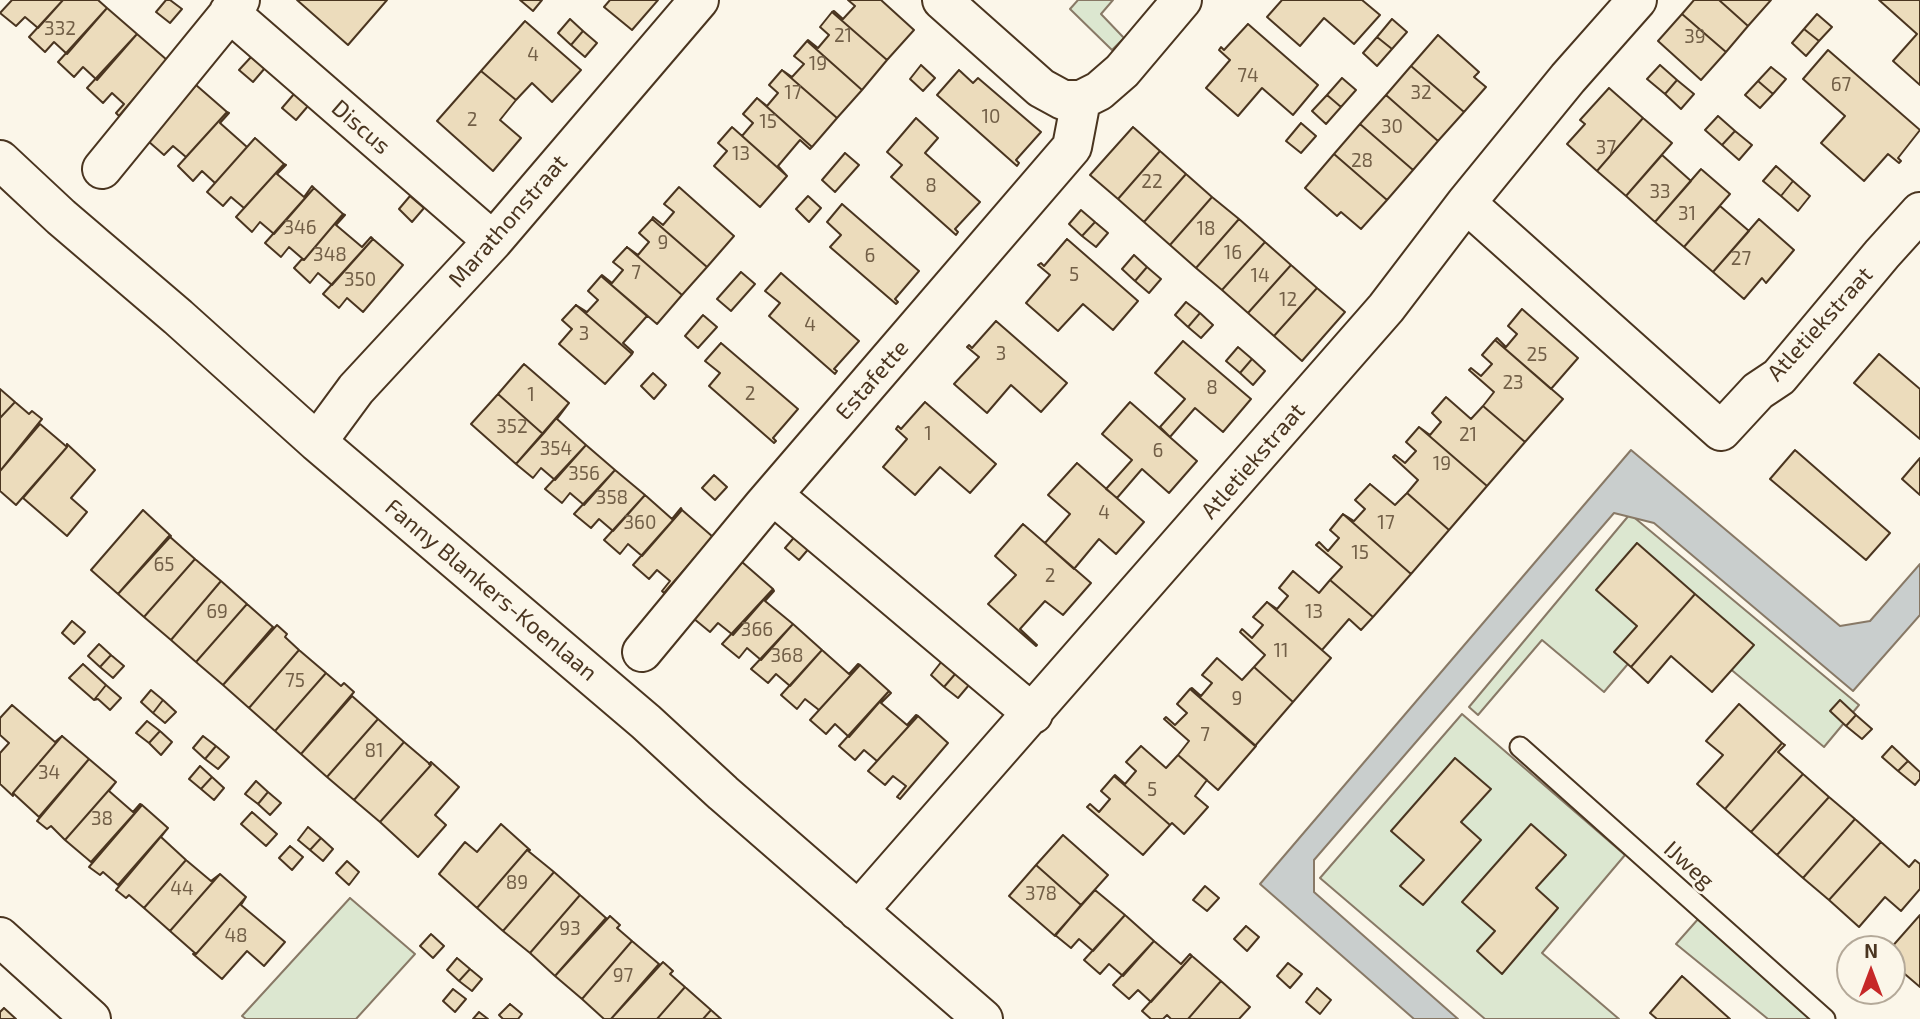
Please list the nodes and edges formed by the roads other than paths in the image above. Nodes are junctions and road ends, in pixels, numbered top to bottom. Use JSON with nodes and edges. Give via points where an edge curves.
{"nodes":[{"id":1,"x":699,"y":0,"type":"edge"},
{"id":2,"x":942,"y":0,"type":"edge"},
{"id":3,"x":1182,"y":0,"type":"edge"},
{"id":4,"x":1637,"y":0,"type":"edge"},
{"id":5,"x":235,"y":6,"type":"edge"},
{"id":6,"x":1081,"y":100,"type":"junction"},
{"id":7,"x":0,"y":160,"type":"edge"},
{"id":8,"x":102,"y":169,"type":"dead end"},
{"id":9,"x":1466,"y":203,"type":"junction"},
{"id":10,"x":1920,"y":212,"type":"edge"},
{"id":11,"x":493,"y":241,"type":"junction"},
{"id":12,"x":317,"y":442,"type":"junction"},
{"id":13,"x":773,"y":495,"type":"junction"},
{"id":14,"x":642,"y":652,"type":"dead end"},
{"id":15,"x":1033,"y":714,"type":"junction"},
{"id":16,"x":1520,"y":747,"type":"dead end"},
{"id":17,"x":858,"y":911,"type":"junction"},
{"id":18,"x":0,"y":937,"type":"edge"},
{"id":19,"x":91,"y":1019,"type":"edge"},
{"id":20,"x":983,"y":1019,"type":"edge"},
{"id":21,"x":1825,"y":1019,"type":"edge"}],
"edges":[{"from":1,"to":11,"type":"street","name":"Marathonstraat"},
{"from":2,"to":6,"type":"street","via":[[1041,88],[1063,100]]},
{"from":3,"to":6,"type":"street","via":[[1122,71]]},
{"from":4,"to":9,"type":"street","name":"Atletiekstraat"},
{"from":5,"to":8,"type":"street","name":"Discus"},
{"from":5,"to":11,"type":"street","name":"Discus"},
{"from":6,"to":13,"type":"street","name":"Estafette","via":[[1072,147]]},
{"from":7,"to":12,"type":"street","name":"Fanny Blankers-Koenlaan"},
{"from":9,"to":10,"type":"street","name":"Atletiekstraat","via":[[1721,431],[1758,391],[1779,377]]},
{"from":9,"to":15,"type":"street","name":"Atletiekstraat","via":[[1386,308]]},
{"from":11,"to":12,"type":"street","name":"Marathonstraat","via":[[356,389]]},
{"from":12,"to":17,"type":"street","name":"Fanny Blankers-Koenlaan","via":[[646,722]]},
{"from":13,"to":14,"type":"street","name":"Estafette"},
{"from":13,"to":15,"type":"street"},
{"from":15,"to":17,"type":"street","name":"Atletiekstraat"},
{"from":16,"to":21,"type":"lane","name":"IJweg"},
{"from":17,"to":20,"type":"street","name":"Fanny Blankers-Koenlaan"},
{"from":18,"to":19,"type":"street"}]}
